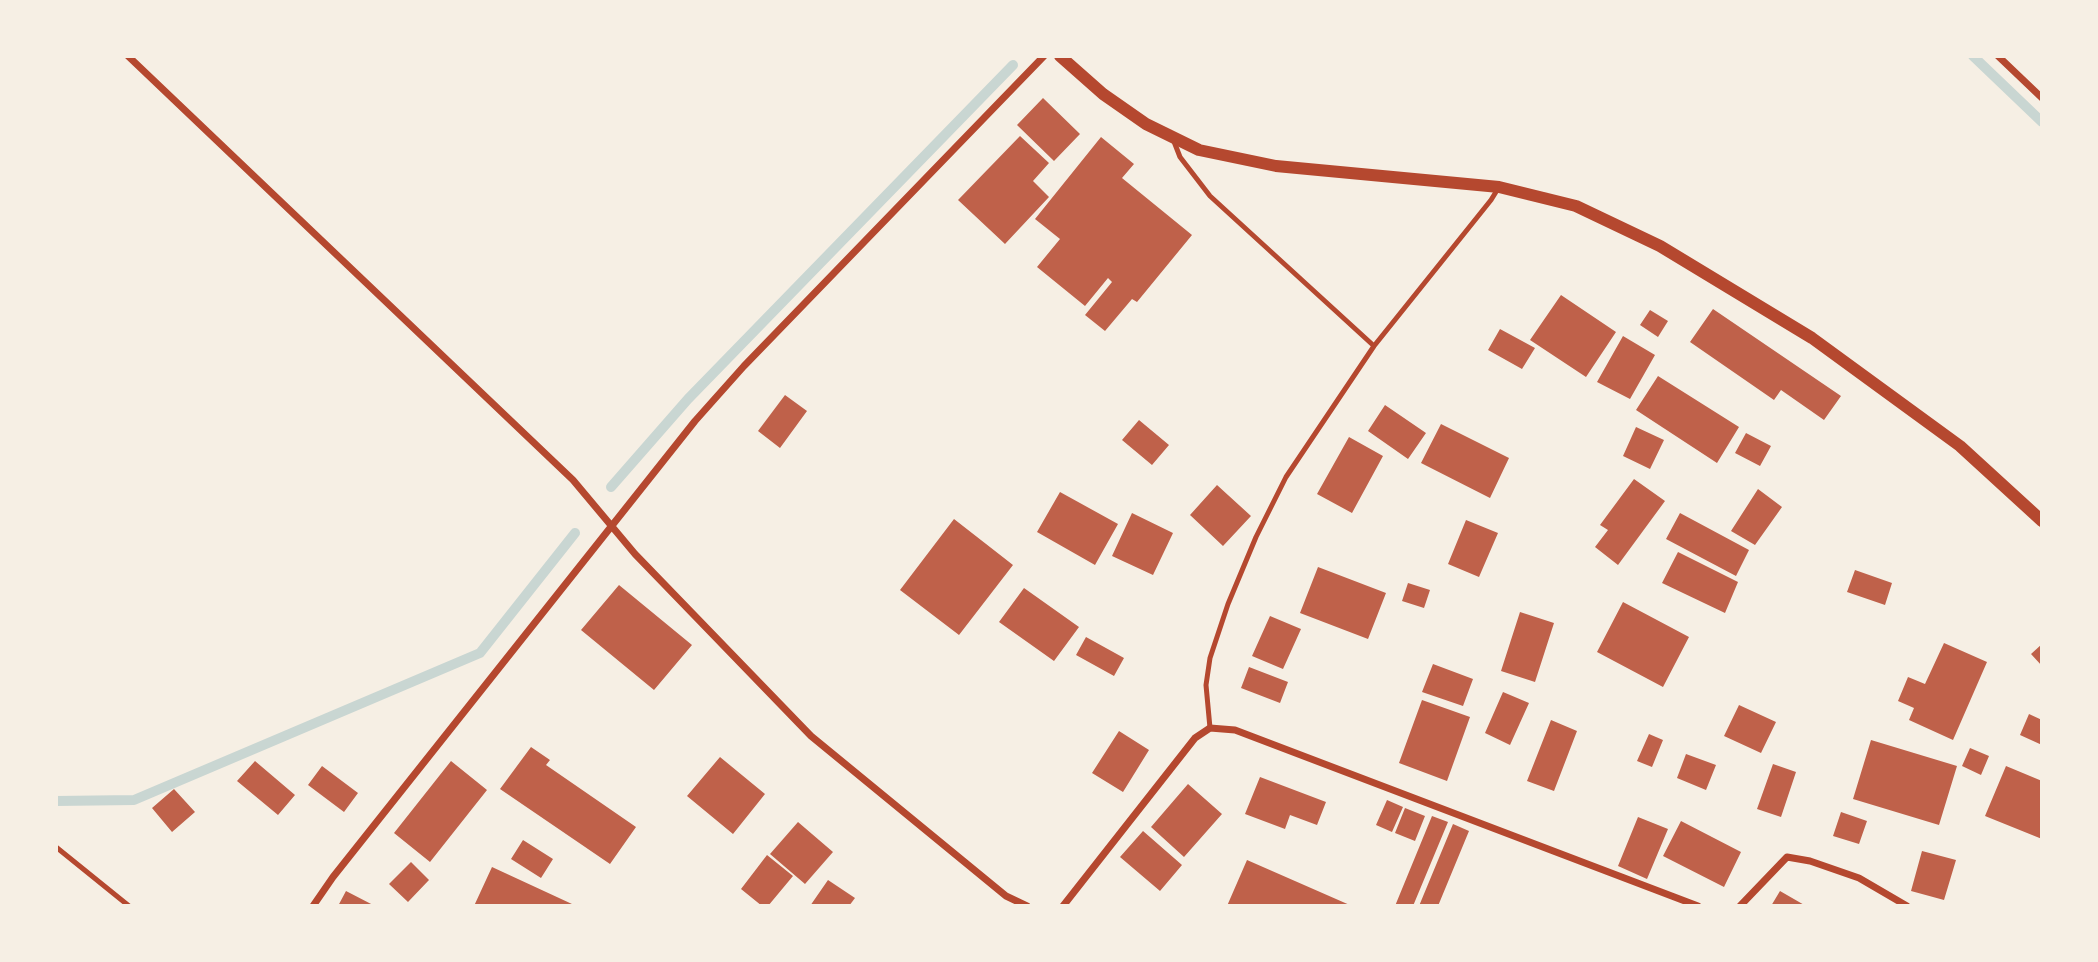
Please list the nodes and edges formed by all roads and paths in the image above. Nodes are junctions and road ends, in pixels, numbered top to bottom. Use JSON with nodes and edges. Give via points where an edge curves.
{"nodes":[{"id":1,"x":128,"y":56,"type":"edge"},
{"id":2,"x":1044,"y":56,"type":"edge"},
{"id":3,"x":1060,"y":56,"type":"edge"},
{"id":4,"x":1998,"y":56,"type":"edge"},
{"id":5,"x":2042,"y":98,"type":"edge"},
{"id":6,"x":1173,"y":138,"type":"junction"},
{"id":7,"x":1499,"y":187,"type":"junction"},
{"id":8,"x":1374,"y":346,"type":"junction"},
{"id":9,"x":2042,"y":521,"type":"edge"},
{"id":10,"x":613,"y":527,"type":"junction"},
{"id":11,"x":1210,"y":728,"type":"junction"},
{"id":12,"x":56,"y":847,"type":"edge"},
{"id":13,"x":129,"y":906,"type":"edge"},
{"id":14,"x":313,"y":906,"type":"edge"},
{"id":15,"x":1027,"y":906,"type":"edge"},
{"id":16,"x":1063,"y":906,"type":"edge"},
{"id":17,"x":1698,"y":906,"type":"edge"},
{"id":18,"x":1740,"y":906,"type":"edge"},
{"id":19,"x":1907,"y":906,"type":"edge"}],
"edges":[{"from":1,"to":10,"type":"street","via":[[572,480]]},
{"from":2,"to":10,"type":"street","via":[[720,393]]},
{"from":3,"to":6,"type":"street","via":[[1103,94]]},
{"from":4,"to":5,"type":"street"},
{"from":6,"to":7,"type":"street","via":[[1199,150],[1276,166]]},
{"from":6,"to":8,"type":"lane","via":[[1180,157],[1210,196]]},
{"from":7,"to":8,"type":"lane"},
{"from":7,"to":9,"type":"street","via":[[1576,206],[1660,246],[1812,338],[1960,446]]},
{"from":8,"to":11,"type":"lane","via":[[1286,477],[1256,537],[1210,658],[1206,685]]},
{"from":10,"to":14,"type":"street"},
{"from":10,"to":15,"type":"street","via":[[811,736],[1006,896]]},
{"from":11,"to":16,"type":"street","via":[[1195,738]]},
{"from":11,"to":17,"type":"street","via":[[1235,730]]},
{"from":12,"to":13,"type":"lane"},
{"from":18,"to":19,"type":"street","via":[[1787,857],[1859,878]]}]}
